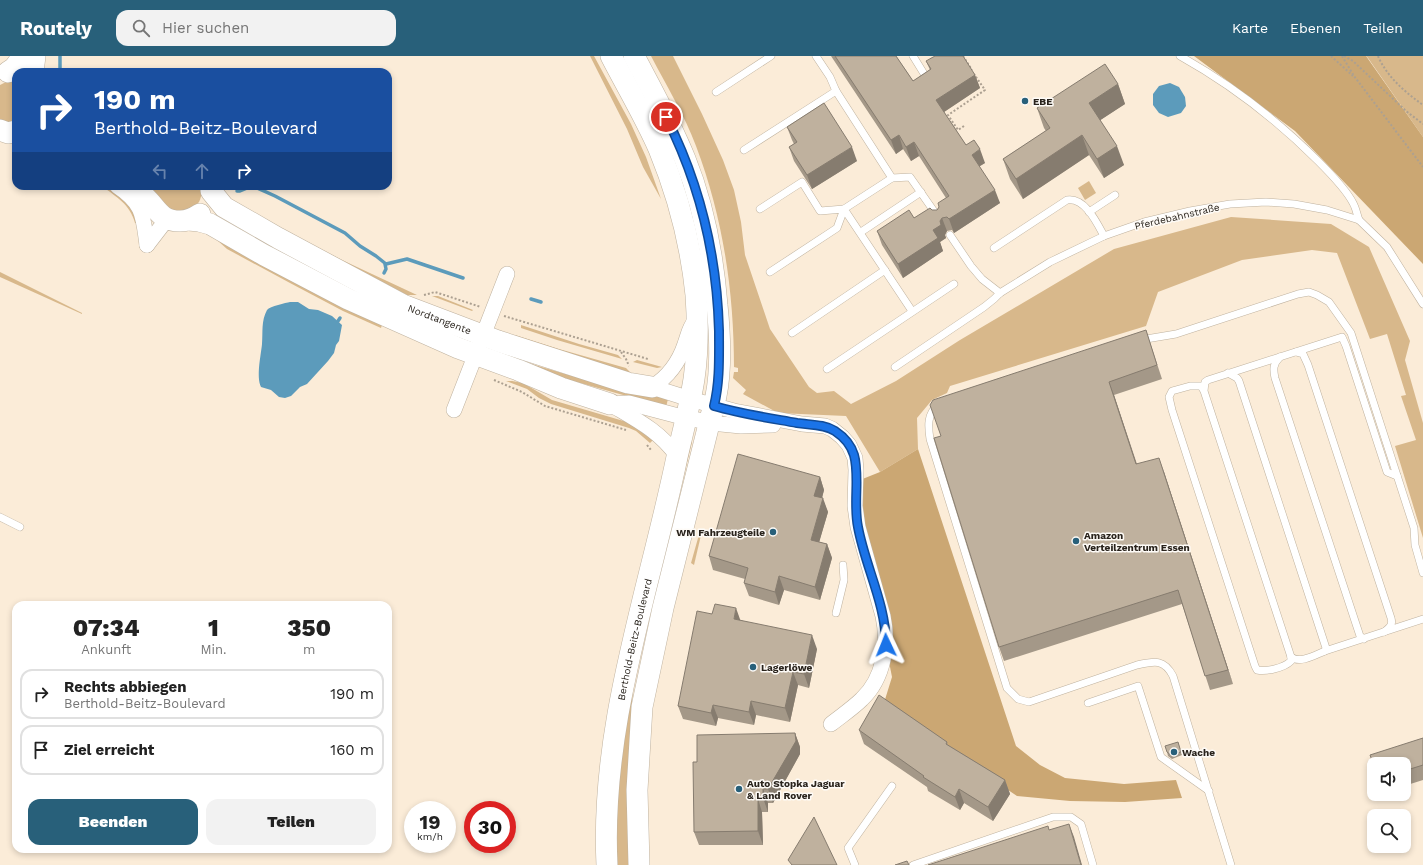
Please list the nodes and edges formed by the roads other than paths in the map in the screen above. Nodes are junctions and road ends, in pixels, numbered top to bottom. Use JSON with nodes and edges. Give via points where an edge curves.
{"nodes":[{"id":1,"x":23,"y":56,"type":"edge"},
{"id":2,"x":35,"y":56,"type":"edge"},
{"id":3,"x":610,"y":56,"type":"edge"},
{"id":4,"x":634,"y":56,"type":"edge"},
{"id":5,"x":771,"y":56,"type":"edge"},
{"id":6,"x":816,"y":56,"type":"edge"},
{"id":7,"x":913,"y":56,"type":"edge"},
{"id":8,"x":1180,"y":56,"type":"edge"},
{"id":9,"x":14,"y":68,"type":"edge"},
{"id":10,"x":34,"y":68,"type":"edge"},
{"id":11,"x":926,"y":77,"type":"edge"},
{"id":12,"x":836,"y":91,"type":"junction"},
{"id":13,"x":716,"y":92,"type":"dead end"},
{"id":14,"x":744,"y":150,"type":"dead end"},
{"id":15,"x":892,"y":178,"type":"junction"},
{"id":16,"x":122,"y":190,"type":"edge"},
{"id":17,"x":136,"y":190,"type":"edge"},
{"id":18,"x":211,"y":190,"type":"edge"},
{"id":19,"x":212,"y":190,"type":"edge"},
{"id":20,"x":921,"y":192,"type":"junction"},
{"id":21,"x":1115,"y":195,"type":"dead end"},
{"id":22,"x":760,"y":209,"type":"dead end"},
{"id":23,"x":844,"y":209,"type":"junction"},
{"id":24,"x":1089,"y":212,"type":"junction"},
{"id":25,"x":167,"y":219,"type":"junction"},
{"id":26,"x":939,"y":219,"type":"edge"},
{"id":27,"x":189,"y":220,"type":"junction"},
{"id":28,"x":1359,"y":220,"type":"junction"},
{"id":29,"x":861,"y":232,"type":"junction"},
{"id":30,"x":950,"y":235,"type":"dead end"},
{"id":31,"x":1104,"y":236,"type":"junction"},
{"id":32,"x":994,"y":248,"type":"dead end"},
{"id":33,"x":885,"y":270,"type":"junction"},
{"id":34,"x":770,"y":272,"type":"dead end"},
{"id":35,"x":507,"y":274,"type":"dead end"},
{"id":36,"x":954,"y":284,"type":"dead end"},
{"id":37,"x":1000,"y":293,"type":"junction"},
{"id":38,"x":1423,"y":304,"type":"edge"},
{"id":39,"x":697,"y":311,"type":"junction"},
{"id":40,"x":912,"y":311,"type":"junction"},
{"id":41,"x":792,"y":333,"type":"dead end"},
{"id":42,"x":483,"y":336,"type":"junction"},
{"id":43,"x":1133,"y":342,"type":"edge"},
{"id":44,"x":1296,"y":352,"type":"junction"},
{"id":45,"x":475,"y":355,"type":"junction"},
{"id":46,"x":1280,"y":357,"type":"junction"},
{"id":47,"x":895,"y":367,"type":"dead end"},
{"id":48,"x":826,"y":369,"type":"dead end"},
{"id":49,"x":1228,"y":374,"type":"junction"},
{"id":50,"x":652,"y":387,"type":"junction"},
{"id":51,"x":1204,"y":391,"type":"junction"},
{"id":52,"x":941,"y":402,"type":"edge"},
{"id":53,"x":610,"y":404,"type":"junction"},
{"id":54,"x":688,"y":409,"type":"junction"},
{"id":55,"x":454,"y":410,"type":"dead end"},
{"id":56,"x":712,"y":414,"type":"junction"},
{"id":57,"x":677,"y":456,"type":"junction"},
{"id":58,"x":1397,"y":476,"type":"junction"},
{"id":59,"x":0,"y":517,"type":"edge"},
{"id":60,"x":20,"y":527,"type":"dead end"},
{"id":61,"x":843,"y":565,"type":"dead end"},
{"id":62,"x":1423,"y":573,"type":"edge"},
{"id":63,"x":836,"y":613,"type":"dead end"},
{"id":64,"x":1423,"y":619,"type":"edge"},
{"id":65,"x":1384,"y":632,"type":"junction"},
{"id":66,"x":1364,"y":638,"type":"junction"},
{"id":67,"x":1324,"y":651,"type":"junction"},
{"id":68,"x":1290,"y":657,"type":"junction"},
{"id":69,"x":1088,"y":703,"type":"dead end"},
{"id":70,"x":831,"y":724,"type":"dead end"},
{"id":71,"x":892,"y":786,"type":"dead end"},
{"id":72,"x":1209,"y":791,"type":"junction"},
{"id":73,"x":606,"y":859,"type":"edge"},
{"id":74,"x":639,"y":865,"type":"edge"},
{"id":75,"x":855,"y":865,"type":"edge"},
{"id":76,"x":913,"y":865,"type":"edge"},
{"id":77,"x":1093,"y":865,"type":"edge"},
{"id":78,"x":1231,"y":865,"type":"edge"}],
"edges":[{"from":1,"to":9,"type":"main road"},
{"from":2,"to":10,"type":"main road"},
{"from":3,"to":39,"type":"main road","name":"Berthold-Beitz-Boulevard","via":[[649,128],[672,183],[690,254]]},
{"from":4,"to":56,"type":"main road","via":[[680,147],[706,226],[714,268],[718,324],[719,382]]},
{"from":5,"to":13,"type":"lane"},
{"from":6,"to":12,"type":"lane"},
{"from":7,"to":11,"type":"lane"},
{"from":8,"to":28,"type":"lane","via":[[1259,107],[1296,139],[1339,184],[1353,202]]},
{"from":12,"to":14,"type":"lane"},
{"from":12,"to":15,"type":"lane"},
{"from":15,"to":20,"type":"lane","via":[[910,177]]},
{"from":15,"to":23,"type":"lane"},
{"from":16,"to":25,"type":"street","via":[[142,211],[147,245]]},
{"from":17,"to":25,"type":"main road"},
{"from":18,"to":27,"type":"main road","name":"Nordtangente","via":[[204,209]]},
{"from":19,"to":42,"type":"main road","name":"Nordtangente","via":[[224,207],[295,248],[385,296]]},
{"from":20,"to":26,"type":"lane"},
{"from":20,"to":29,"type":"lane"},
{"from":21,"to":24,"type":"lane"},
{"from":22,"to":23,"type":"lane","via":[[802,182],[820,211]]},
{"from":23,"to":29,"type":"lane"},
{"from":23,"to":34,"type":"lane","via":[[837,228]]},
{"from":24,"to":31,"type":"lane"},
{"from":24,"to":32,"type":"lane","via":[[1080,202],[1067,200]]},
{"from":25,"to":27,"type":"main road","name":"Nordtangente"},
{"from":27,"to":45,"type":"main road","name":"Nordtangente","via":[[210,224],[348,298]]},
{"from":28,"to":31,"type":"lane","name":"Pferdebahnstraße","via":[[1327,210],[1266,202],[1198,209],[1144,222]]},
{"from":28,"to":38,"type":"lane","name":"Pferdebahnstraße","via":[[1387,247]]},
{"from":29,"to":33,"type":"lane"},
{"from":30,"to":37,"type":"lane","via":[[982,279]]},
{"from":31,"to":37,"type":"lane","name":"Pferdebahnstraße","via":[[1050,262]]},
{"from":33,"to":40,"type":"lane"},
{"from":33,"to":41,"type":"lane"},
{"from":35,"to":42,"type":"street"},
{"from":36,"to":40,"type":"lane"},
{"from":37,"to":47,"type":"lane","name":"Pferdebahnstraße","via":[[984,307]]},
{"from":39,"to":50,"type":"street","via":[[685,346],[674,366],[663,380]]},
{"from":39,"to":54,"type":"main road","name":"Berthold-Beitz-Boulevard","via":[[696,360]]},
{"from":40,"to":48,"type":"lane"},
{"from":42,"to":45,"type":"street"},
{"from":42,"to":50,"type":"main road","name":"Nordtangente","via":[[628,383]]},
{"from":43,"to":58,"type":"lane","via":[[1176,334],[1298,294],[1317,294],[1329,302],[1351,333]]},
{"from":44,"to":46,"type":"lane"},
{"from":44,"to":58,"type":"lane","via":[[1342,337],[1387,472]]},
{"from":44,"to":65,"type":"lane","via":[[1303,354],[1308,365],[1391,618],[1390,627]]},
{"from":45,"to":53,"type":"main road","name":"Nordtangente"},
{"from":45,"to":55,"type":"street"},
{"from":46,"to":49,"type":"lane"},
{"from":46,"to":66,"type":"lane","via":[[1274,365],[1275,378],[1348,602],[1360,636]]},
{"from":49,"to":51,"type":"lane","via":[[1208,380]]},
{"from":49,"to":67,"type":"lane","via":[[1239,381],[1326,648]]},
{"from":50,"to":54,"type":"street","name":"Nordtangente"},
{"from":51,"to":68,"type":"lane"},
{"from":51,"to":68,"type":"lane","via":[[1201,386],[1190,386],[1172,392],[1169,397],[1245,636],[1257,670],[1264,671],[1288,664],[1291,661]]},
{"from":52,"to":72,"type":"lane","via":[[929,420],[930,439],[1007,688],[1018,699],[1029,702],[1137,665],[1163,663],[1174,676]]},
{"from":53,"to":54,"type":"street","name":"Nordtangente","via":[[629,403]]},
{"from":53,"to":57,"type":"street","name":"Nordtangente","via":[[646,425]]},
{"from":54,"to":56,"type":"street"},
{"from":54,"to":57,"type":"main road","name":"Berthold-Beitz-Boulevard"},
{"from":56,"to":70,"type":"street","via":[[741,426],[802,424],[832,429],[844,438],[852,451],[855,463],[855,506],[858,527],[885,626],[886,645],[879,673],[863,699]]},
{"from":56,"to":74,"type":"main road","via":[[663,608],[642,707],[637,790]]},
{"from":57,"to":73,"type":"main road","name":"Berthold-Beitz-Boulevard","via":[[616,718],[609,774]]},
{"from":58,"to":62,"type":"lane","via":[[1414,528],[1414,545]]},
{"from":59,"to":60,"type":"lane"},
{"from":61,"to":63,"type":"lane","via":[[844,580]]},
{"from":64,"to":65,"type":"lane"},
{"from":65,"to":66,"type":"lane"},
{"from":66,"to":67,"type":"lane"},
{"from":67,"to":68,"type":"lane","via":[[1299,660]]},
{"from":69,"to":72,"type":"lane","via":[[1138,686],[1161,757]]},
{"from":71,"to":75,"type":"lane","via":[[848,848]]},
{"from":72,"to":78,"type":"lane"},
{"from":76,"to":77,"type":"lane","via":[[1053,817],[1071,817],[1081,824]]}]}
